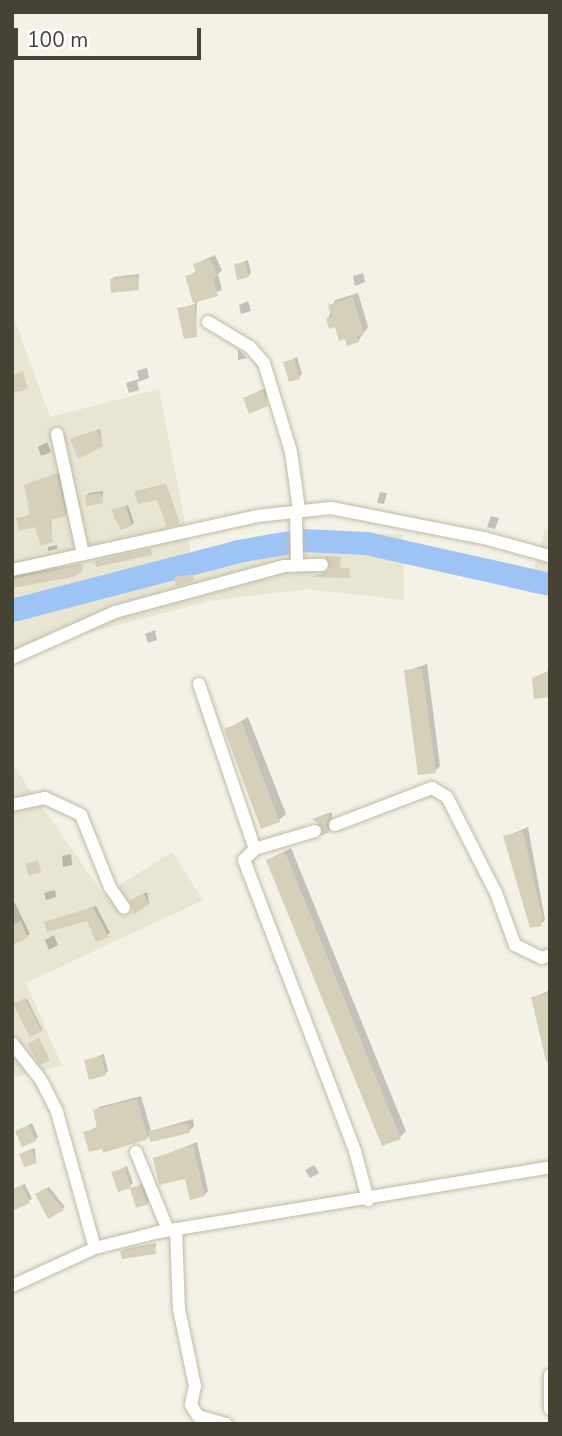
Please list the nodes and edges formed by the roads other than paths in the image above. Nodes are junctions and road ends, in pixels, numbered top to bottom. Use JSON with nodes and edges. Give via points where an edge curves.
{"nodes":[{"id":1,"x":208,"y":322,"type":"dead end"},
{"id":2,"x":58,"y":434,"type":"dead end"},
{"id":3,"x":297,"y":511,"type":"junction"},
{"id":4,"x":83,"y":554,"type":"junction"},
{"id":5,"x":550,"y":556,"type":"edge"},
{"id":6,"x":297,"y":559,"type":"junction"},
{"id":7,"x":322,"y":565,"type":"dead end"},
{"id":8,"x":12,"y":570,"type":"edge"},
{"id":9,"x":12,"y":658,"type":"edge"},
{"id":10,"x":199,"y":684,"type":"dead end"},
{"id":11,"x":12,"y":805,"type":"edge"},
{"id":12,"x":335,"y":825,"type":"tunnel mouth"},
{"id":13,"x":315,"y":831,"type":"tunnel mouth"},
{"id":14,"x":255,"y":849,"type":"junction"},
{"id":15,"x":124,"y":908,"type":"dead end"},
{"id":16,"x":550,"y":955,"type":"edge"},
{"id":17,"x":12,"y":1043,"type":"edge"},
{"id":18,"x":136,"y":1152,"type":"dead end"},
{"id":19,"x":549,"y":1167,"type":"edge"},
{"id":20,"x":368,"y":1200,"type":"junction"},
{"id":21,"x":172,"y":1230,"type":"junction"},
{"id":22,"x":95,"y":1248,"type":"junction"},
{"id":23,"x":12,"y":1286,"type":"edge"},
{"id":24,"x":550,"y":1375,"type":"edge"},
{"id":25,"x":550,"y":1409,"type":"edge"},
{"id":26,"x":226,"y":1424,"type":"edge"}],
"edges":[{"from":1,"to":3,"type":"street","via":[[250,347],[264,363],[291,452]]},
{"from":2,"to":4,"type":"street"},
{"from":3,"to":4,"type":"street"},
{"from":3,"to":5,"type":"street","via":[[362,513]]},
{"from":3,"to":6,"type":"street"},
{"from":4,"to":8,"type":"street"},
{"from":6,"to":7,"type":"street"},
{"from":6,"to":9,"type":"street","via":[[115,612]]},
{"from":10,"to":14,"type":"street"},
{"from":11,"to":15,"type":"street","via":[[45,798],[81,815],[110,887]]},
{"from":12,"to":16,"type":"street","via":[[432,788],[447,797],[496,893],[515,945],[542,958]]},
{"from":13,"to":14,"type":"street"},
{"from":14,"to":20,"type":"street","via":[[246,856],[245,867],[355,1151]]},
{"from":17,"to":22,"type":"street","via":[[41,1080],[57,1112]]},
{"from":18,"to":21,"type":"street"},
{"from":19,"to":20,"type":"street"},
{"from":20,"to":21,"type":"street"},
{"from":21,"to":22,"type":"street"},
{"from":21,"to":26,"type":"street","via":[[180,1324],[195,1386],[191,1405],[198,1416]]},
{"from":22,"to":23,"type":"street"},
{"from":24,"to":25,"type":"street"}]}
